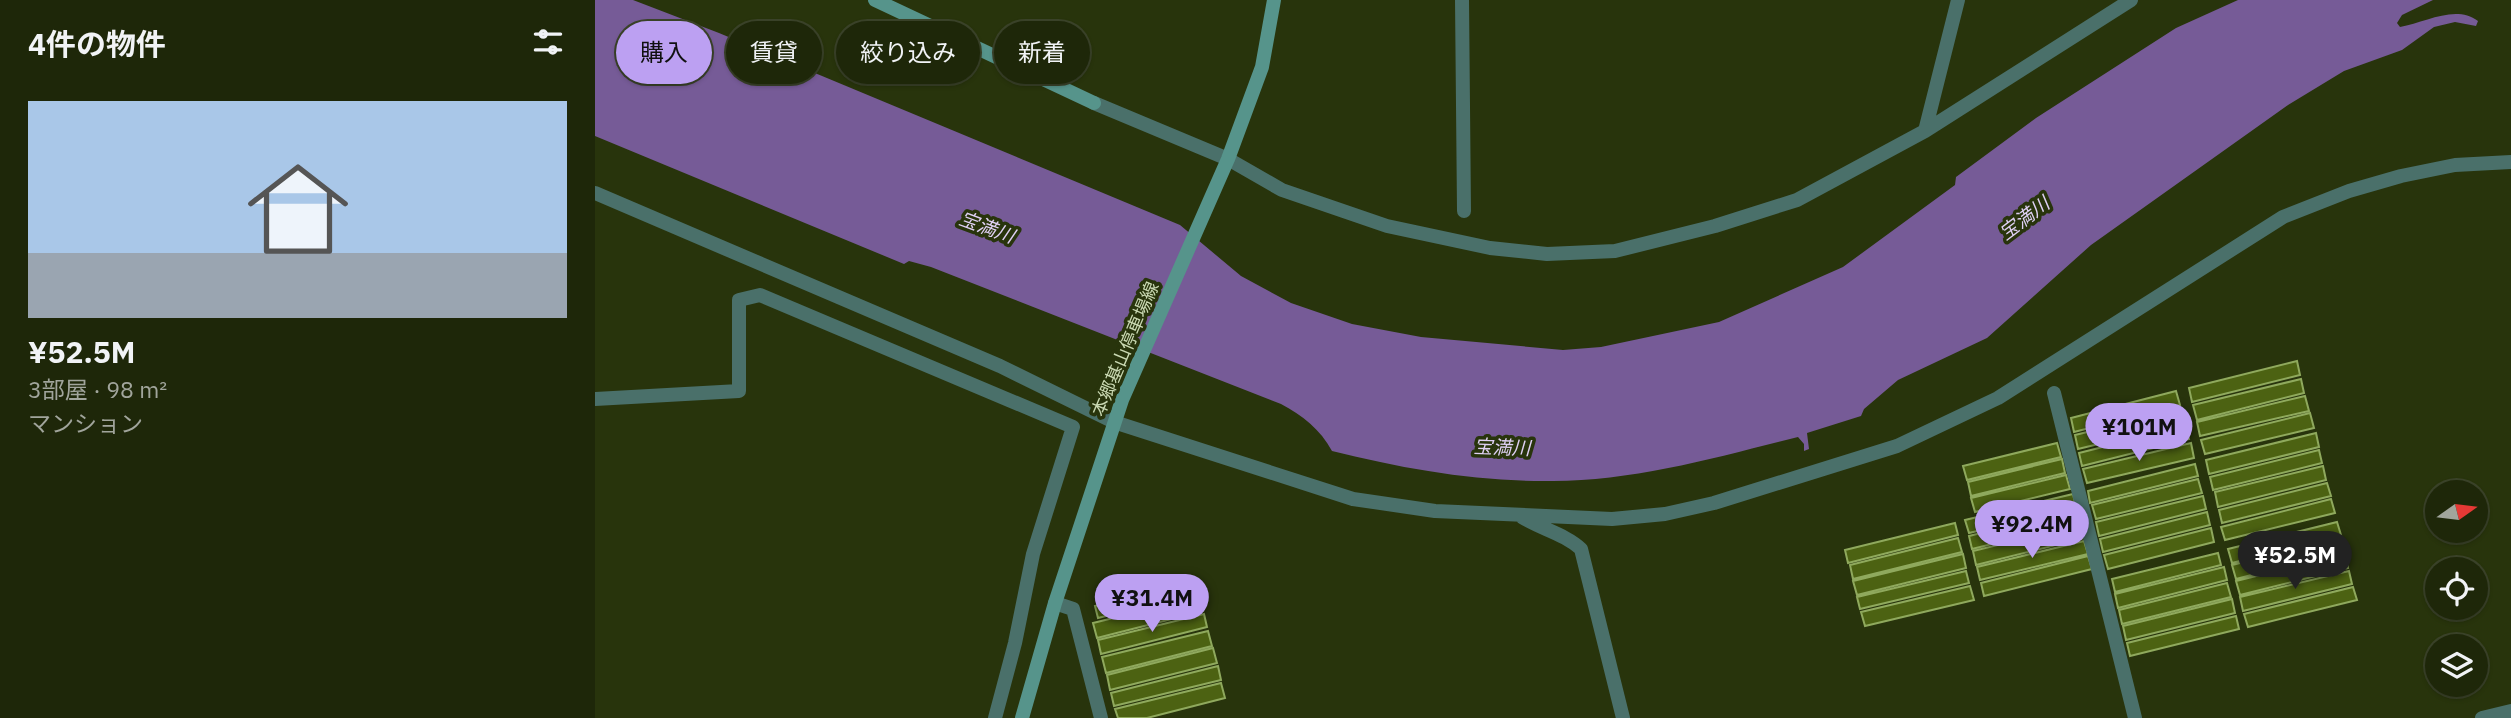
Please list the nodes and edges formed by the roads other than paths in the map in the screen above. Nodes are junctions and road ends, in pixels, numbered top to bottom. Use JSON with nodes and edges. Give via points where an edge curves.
{"nodes":[{"id":1,"x":875,"y":0,"type":"edge"},
{"id":2,"x":1274,"y":0,"type":"edge"},
{"id":3,"x":1462,"y":0,"type":"edge"},
{"id":4,"x":1958,"y":0,"type":"edge"},
{"id":5,"x":2131,"y":0,"type":"edge"},
{"id":6,"x":1094,"y":103,"type":"joint"},
{"id":7,"x":1925,"y":131,"type":"junction"},
{"id":8,"x":2511,"y":163,"type":"edge"},
{"id":9,"x":1226,"y":164,"type":"junction"},
{"id":10,"x":595,"y":193,"type":"edge"},
{"id":11,"x":1464,"y":211,"type":"dead end"},
{"id":12,"x":2054,"y":393,"type":"dead end"},
{"id":13,"x":595,"y":399,"type":"edge"},
{"id":14,"x":1114,"y":422,"type":"junction"},
{"id":15,"x":1518,"y":515,"type":"junction"},
{"id":16,"x":1055,"y":603,"type":"junction"},
{"id":17,"x":2511,"y":711,"type":"edge"},
{"id":18,"x":995,"y":718,"type":"edge"},
{"id":19,"x":1023,"y":718,"type":"edge"},
{"id":20,"x":1101,"y":718,"type":"edge"},
{"id":21,"x":1623,"y":718,"type":"edge"},
{"id":22,"x":2135,"y":718,"type":"edge"},
{"id":23,"x":2482,"y":718,"type":"edge"}],
"edges":[{"from":1,"to":6,"type":"main road"},
{"from":2,"to":9,"type":"main road","name":"本郷基山停車場線","via":[[1262,67]]},
{"from":3,"to":11,"type":"street"},
{"from":4,"to":7,"type":"street"},
{"from":5,"to":7,"type":"street"},
{"from":6,"to":9,"type":"street"},
{"from":7,"to":9,"type":"street","via":[[1797,200],[1715,226],[1601,251],[1547,254],[1490,248],[1387,226],[1282,190]]},
{"from":8,"to":15,"type":"street","via":[[2455,165],[2401,176],[2283,217],[1999,398],[1897,446],[1665,514],[1612,519]]},
{"from":9,"to":14,"type":"main road","name":"本郷基山停車場線"},
{"from":10,"to":14,"type":"street","via":[[1000,366]]},
{"from":12,"to":22,"type":"street"},
{"from":13,"to":18,"type":"street","via":[[739,391],[739,300],[760,295],[1073,427],[1033,554]]},
{"from":14,"to":15,"type":"street","via":[[1353,499],[1434,511]]},
{"from":14,"to":16,"type":"main road","name":"本郷基山停車場線"},
{"from":15,"to":21,"type":"street","via":[[1570,539],[1581,549]]},
{"from":16,"to":19,"type":"main road","name":"本郷基山停車場線"},
{"from":16,"to":20,"type":"street","via":[[1073,609]]},
{"from":17,"to":23,"type":"street"}]}
